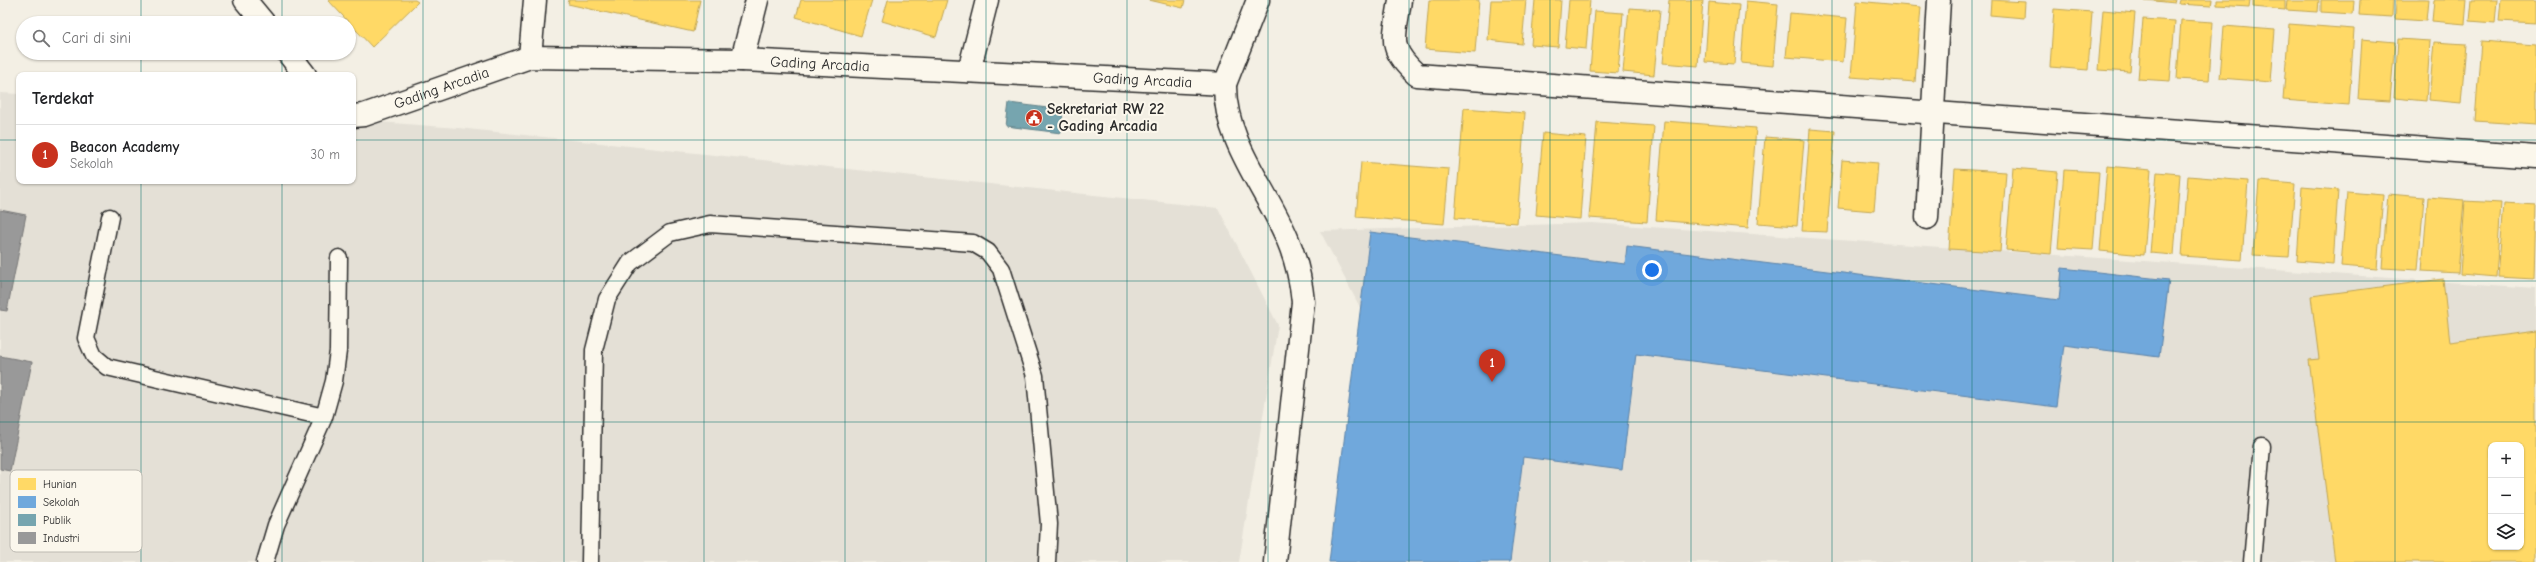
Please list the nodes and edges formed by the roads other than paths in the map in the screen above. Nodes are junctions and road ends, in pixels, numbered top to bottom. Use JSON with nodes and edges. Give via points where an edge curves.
{"nodes":[{"id":1,"x":246,"y":0,"type":"edge"},
{"id":2,"x":536,"y":0,"type":"edge"},
{"id":3,"x":757,"y":0,"type":"edge"},
{"id":4,"x":987,"y":0,"type":"edge"},
{"id":5,"x":1258,"y":0,"type":"edge"},
{"id":6,"x":1400,"y":0,"type":"edge"},
{"id":7,"x":1940,"y":0,"type":"edge"},
{"id":8,"x":259,"y":16,"type":"edge"},
{"id":9,"x":530,"y":57,"type":"junction"},
{"id":10,"x":293,"y":60,"type":"edge"},
{"id":11,"x":742,"y":60,"type":"junction"},
{"id":12,"x":969,"y":70,"type":"junction"},
{"id":13,"x":303,"y":72,"type":"edge"},
{"id":14,"x":1226,"y":84,"type":"junction"},
{"id":15,"x":1932,"y":113,"type":"junction"},
{"id":16,"x":356,"y":116,"type":"edge"},
{"id":17,"x":2536,"y":157,"type":"edge"},
{"id":18,"x":110,"y":218,"type":"dead end"},
{"id":19,"x":1927,"y":218,"type":"dead end"},
{"id":20,"x":339,"y":258,"type":"dead end"},
{"id":21,"x":324,"y":417,"type":"junction"},
{"id":22,"x":2262,"y":446,"type":"dead end"},
{"id":23,"x":265,"y":562,"type":"edge"},
{"id":24,"x":590,"y":562,"type":"edge"},
{"id":25,"x":1047,"y":562,"type":"edge"},
{"id":26,"x":1274,"y":562,"type":"edge"},
{"id":27,"x":2252,"y":562,"type":"edge"}],
"edges":[{"from":1,"to":8,"type":"street"},
{"from":2,"to":9,"type":"street"},
{"from":3,"to":11,"type":"street"},
{"from":4,"to":12,"type":"street"},
{"from":5,"to":14,"type":"street"},
{"from":6,"to":15,"type":"street","via":[[1394,46],[1402,62],[1417,75]]},
{"from":7,"to":15,"type":"street"},
{"from":9,"to":11,"type":"street","name":"Gading Arcadia"},
{"from":9,"to":16,"type":"street","name":"Gading Arcadia"},
{"from":10,"to":13,"type":"street"},
{"from":11,"to":12,"type":"street","name":"Gading Arcadia"},
{"from":12,"to":14,"type":"street","name":"Gading Arcadia"},
{"from":14,"to":26,"type":"street","via":[[1228,115],[1241,148],[1286,237],[1297,265],[1303,302]]},
{"from":15,"to":17,"type":"street"},
{"from":15,"to":19,"type":"street"},
{"from":18,"to":21,"type":"lane","via":[[86,338],[94,356],[107,367]]},
{"from":20,"to":21,"type":"lane","via":[[338,351],[334,381]]},
{"from":21,"to":23,"type":"lane","via":[[276,525]]},
{"from":22,"to":27,"type":"lane"},
{"from":24,"to":25,"type":"lane","via":[[594,350],[606,299],[630,263],[670,232],[710,224],[973,243],[988,252],[1001,269],[1035,376],[1049,524]]}]}
